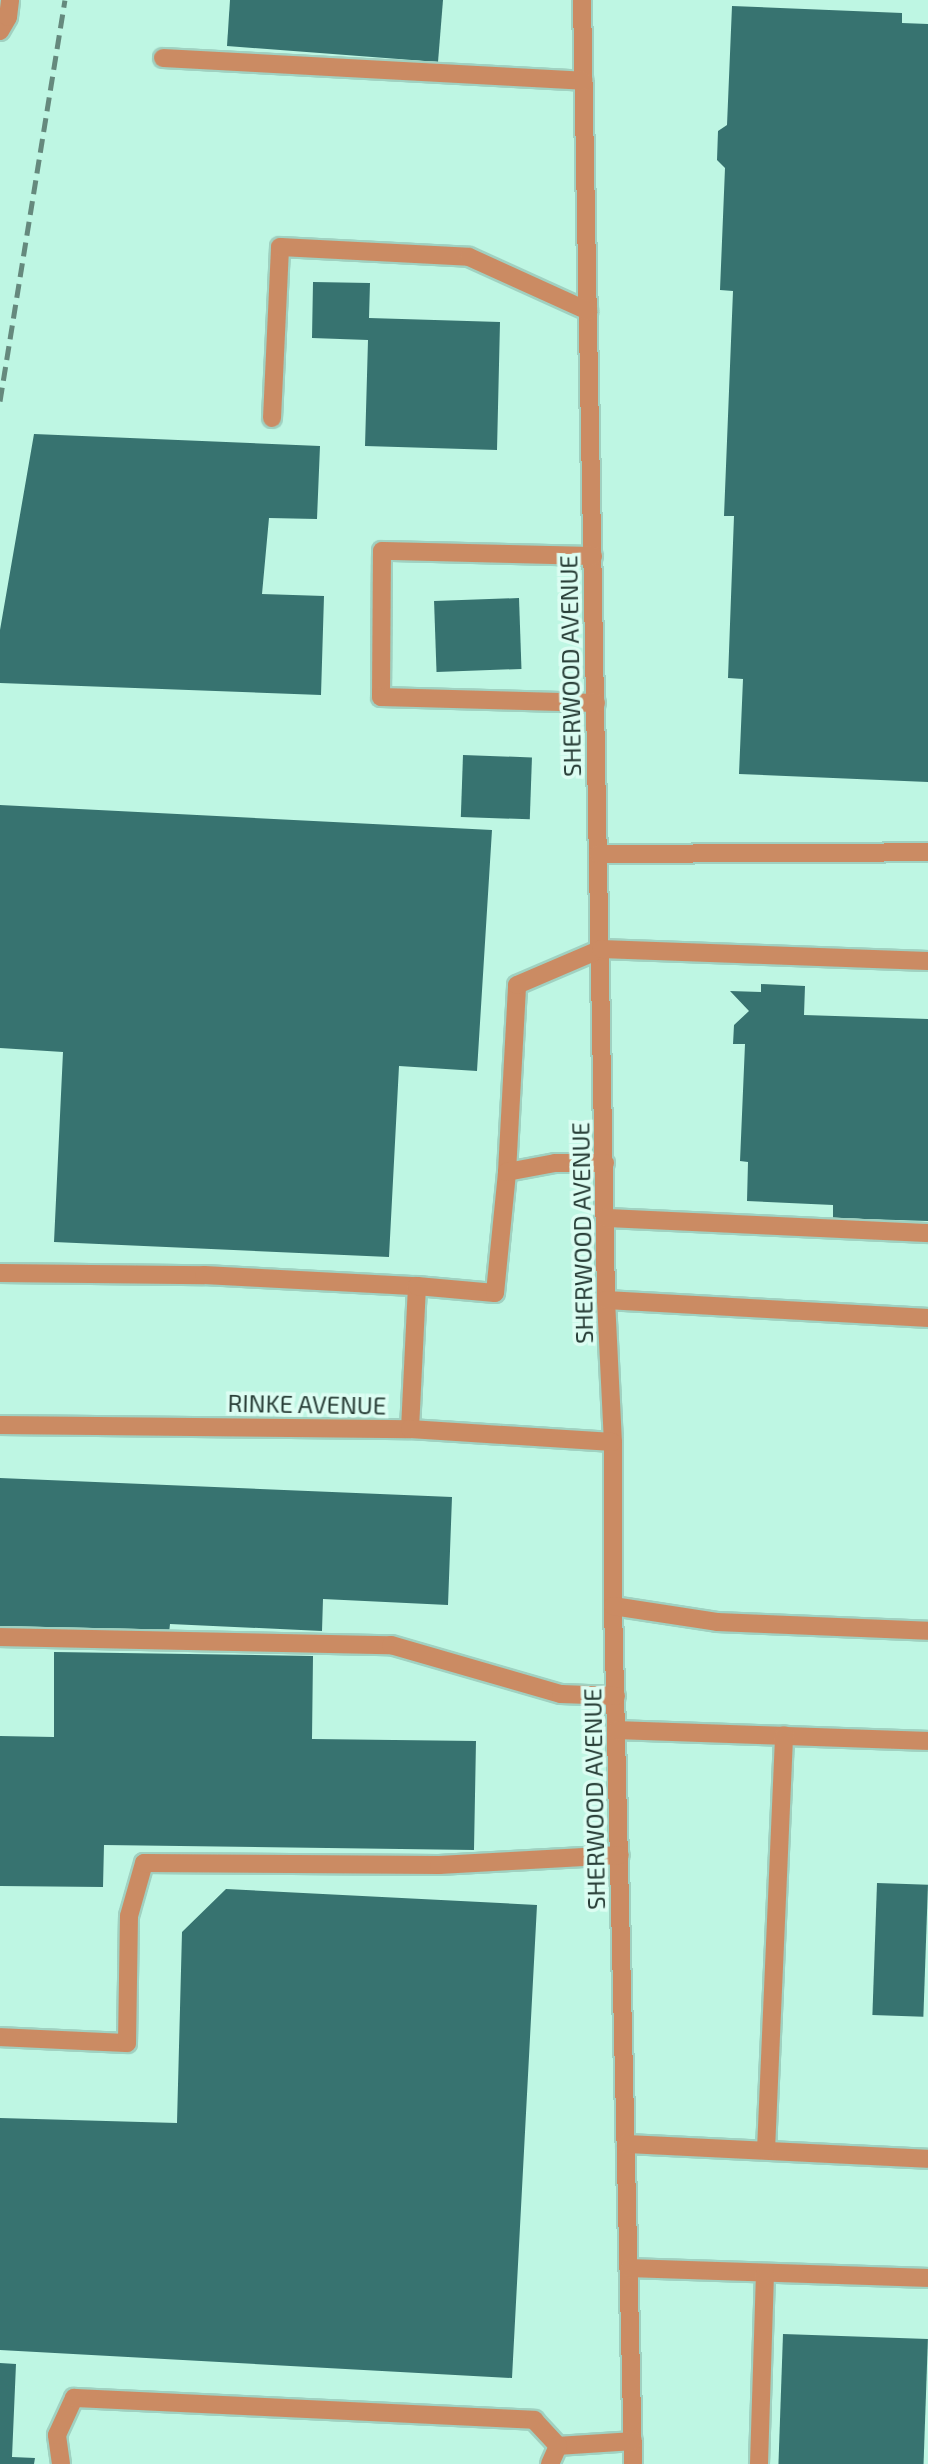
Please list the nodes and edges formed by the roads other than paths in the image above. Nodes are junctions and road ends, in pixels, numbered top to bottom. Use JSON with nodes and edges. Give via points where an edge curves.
{"nodes":[{"id":1,"x":10,"y":0,"type":"edge"},
{"id":2,"x":582,"y":0,"type":"edge"},
{"id":3,"x":0,"y":31,"type":"edge"},
{"id":4,"x":163,"y":58,"type":"dead end"},
{"id":5,"x":583,"y":81,"type":"junction"},
{"id":6,"x":588,"y":311,"type":"junction"},
{"id":7,"x":272,"y":418,"type":"dead end"},
{"id":8,"x":593,"y":556,"type":"junction"},
{"id":9,"x":596,"y":703,"type":"junction"},
{"id":10,"x":928,"y":852,"type":"edge"},
{"id":11,"x":598,"y":854,"type":"junction"},
{"id":12,"x":601,"y":948,"type":"junction"},
{"id":13,"x":928,"y":961,"type":"edge"},
{"id":14,"x":605,"y":1163,"type":"junction"},
{"id":15,"x":507,"y":1172,"type":"junction"},
{"id":16,"x":606,"y":1218,"type":"junction"},
{"id":17,"x":928,"y":1233,"type":"edge"},
{"id":18,"x":0,"y":1273,"type":"edge"},
{"id":19,"x":416,"y":1286,"type":"junction"},
{"id":20,"x":606,"y":1300,"type":"junction"},
{"id":21,"x":928,"y":1318,"type":"edge"},
{"id":22,"x":0,"y":1425,"type":"edge"},
{"id":23,"x":410,"y":1429,"type":"junction"},
{"id":24,"x":613,"y":1441,"type":"junction"},
{"id":25,"x":612,"y":1606,"type":"junction"},
{"id":26,"x":928,"y":1630,"type":"edge"},
{"id":27,"x":0,"y":1637,"type":"edge"},
{"id":28,"x":615,"y":1696,"type":"junction"},
{"id":29,"x":617,"y":1730,"type":"junction"},
{"id":30,"x":784,"y":1735,"type":"junction"},
{"id":31,"x":928,"y":1741,"type":"edge"},
{"id":32,"x":620,"y":1855,"type":"junction"},
{"id":33,"x":0,"y":2037,"type":"edge"},
{"id":34,"x":626,"y":2144,"type":"junction"},
{"id":35,"x":766,"y":2150,"type":"junction"},
{"id":36,"x":928,"y":2159,"type":"edge"},
{"id":37,"x":629,"y":2268,"type":"junction"},
{"id":38,"x":765,"y":2273,"type":"junction"},
{"id":39,"x":928,"y":2278,"type":"edge"},
{"id":40,"x":632,"y":2441,"type":"junction"},
{"id":41,"x":558,"y":2446,"type":"junction"},
{"id":42,"x":61,"y":2464,"type":"edge"},
{"id":43,"x":550,"y":2464,"type":"edge"},
{"id":44,"x":633,"y":2464,"type":"edge"},
{"id":45,"x":759,"y":2464,"type":"edge"}],
"edges":[{"from":1,"to":3,"type":"street"},
{"from":2,"to":5,"type":"street","name":"SHERWOOD AVENUE"},
{"from":4,"to":5,"type":"street"},
{"from":5,"to":6,"type":"street","name":"SHERWOOD AVENUE"},
{"from":6,"to":7,"type":"street","via":[[469,257],[280,247]]},
{"from":6,"to":8,"type":"street","name":"SHERWOOD AVENUE"},
{"from":8,"to":9,"type":"street","name":"SHERWOOD AVENUE"},
{"from":8,"to":9,"type":"street","via":[[382,551],[381,697]]},
{"from":9,"to":11,"type":"street","name":"SHERWOOD AVENUE"},
{"from":10,"to":11,"type":"street"},
{"from":11,"to":12,"type":"street","name":"SHERWOOD AVENUE"},
{"from":12,"to":13,"type":"street"},
{"from":12,"to":14,"type":"street","name":"SHERWOOD AVENUE"},
{"from":12,"to":15,"type":"street","via":[[517,985]]},
{"from":14,"to":15,"type":"street","via":[[555,1163]]},
{"from":14,"to":16,"type":"street","name":"SHERWOOD AVENUE"},
{"from":15,"to":19,"type":"street","via":[[495,1293]]},
{"from":16,"to":17,"type":"street"},
{"from":16,"to":20,"type":"street","name":"SHERWOOD AVENUE"},
{"from":18,"to":19,"type":"street","via":[[204,1275]]},
{"from":19,"to":23,"type":"street"},
{"from":20,"to":21,"type":"street"},
{"from":20,"to":24,"type":"street","name":"SHERWOOD AVENUE"},
{"from":22,"to":23,"type":"street","name":"RINKE AVENUE"},
{"from":23,"to":24,"type":"street","name":"RINKE AVENUE"},
{"from":24,"to":25,"type":"street","name":"SHERWOOD AVENUE"},
{"from":25,"to":26,"type":"street","via":[[717,1622]]},
{"from":25,"to":28,"type":"street","name":"SHERWOOD AVENUE"},
{"from":27,"to":28,"type":"street","via":[[391,1645],[561,1694]]},
{"from":28,"to":29,"type":"street","name":"SHERWOOD AVENUE"},
{"from":29,"to":30,"type":"street"},
{"from":29,"to":32,"type":"street","name":"SHERWOOD AVENUE"},
{"from":30,"to":31,"type":"street"},
{"from":30,"to":35,"type":"street"},
{"from":32,"to":33,"type":"street","via":[[439,1865],[145,1863],[129,1916],[127,2043]]},
{"from":32,"to":34,"type":"street","name":"SHERWOOD AVENUE"},
{"from":34,"to":35,"type":"street"},
{"from":34,"to":37,"type":"street","name":"SHERWOOD AVENUE"},
{"from":35,"to":36,"type":"street"},
{"from":37,"to":38,"type":"street"},
{"from":37,"to":40,"type":"street","name":"SHERWOOD AVENUE"},
{"from":38,"to":39,"type":"street"},
{"from":38,"to":45,"type":"street"},
{"from":40,"to":41,"type":"street"},
{"from":40,"to":44,"type":"street","name":"SHERWOOD AVENUE"},
{"from":41,"to":42,"type":"street","via":[[534,2420],[74,2398],[57,2435]]},
{"from":41,"to":43,"type":"street"}]}
